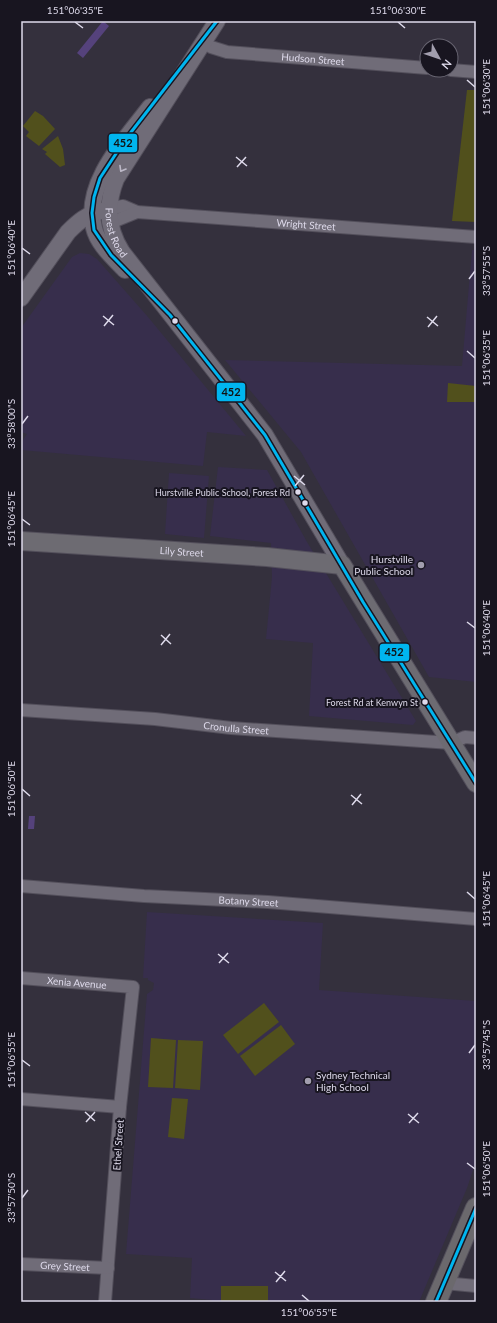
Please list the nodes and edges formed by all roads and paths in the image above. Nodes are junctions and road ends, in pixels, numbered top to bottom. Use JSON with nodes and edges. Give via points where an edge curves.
{"nodes":[{"id":1,"x":217,"y":21,"type":"edge"},
{"id":2,"x":203,"y":41,"type":"junction"},
{"id":3,"x":419,"y":67,"type":"edge"},
{"id":4,"x":459,"y":71,"type":"edge"},
{"id":5,"x":476,"y":72,"type":"edge"},
{"id":6,"x":92,"y":213,"type":"junction"},
{"id":7,"x":109,"y":216,"type":"junction"},
{"id":8,"x":94,"y":230,"type":"junction"},
{"id":9,"x":476,"y":237,"type":"edge"},
{"id":10,"x":58,"y":245,"type":"junction"},
{"id":11,"x":21,"y":298,"type":"edge"},
{"id":12,"x":170,"y":315,"type":"junction"},
{"id":13,"x":21,"y":541,"type":"edge"},
{"id":14,"x":342,"y":565,"type":"junction"},
{"id":15,"x":21,"y":710,"type":"edge"},
{"id":16,"x":476,"y":738,"type":"edge"},
{"id":17,"x":451,"y":743,"type":"junction"},
{"id":18,"x":476,"y":783,"type":"edge"},
{"id":19,"x":21,"y":886,"type":"edge"},
{"id":20,"x":476,"y":919,"type":"edge"},
{"id":21,"x":21,"y":978,"type":"edge"},
{"id":22,"x":133,"y":987,"type":"joint"},
{"id":23,"x":21,"y":1099,"type":"edge"},
{"id":24,"x":120,"y":1107,"type":"junction"},
{"id":25,"x":476,"y":1208,"type":"edge"},
{"id":26,"x":21,"y":1264,"type":"edge"},
{"id":27,"x":108,"y":1268,"type":"junction"},
{"id":28,"x":444,"y":1283,"type":"junction"},
{"id":29,"x":476,"y":1286,"type":"edge"},
{"id":30,"x":105,"y":1302,"type":"edge"},
{"id":31,"x":111,"y":1302,"type":"edge"},
{"id":32,"x":436,"y":1302,"type":"edge"}],
"edges":[{"from":1,"to":2,"type":"street","name":"Forest Road"},
{"from":2,"to":3,"type":"street","name":"Hudson Street","via":[[215,49],[227,52]]},
{"from":2,"to":6,"type":"street","name":"Forest Road","via":[[112,159],[98,184]]},
{"from":2,"to":7,"type":"street","name":"Forest Road","one_way":true,"via":[[116,179],[111,192]]},
{"from":4,"to":5,"type":"street"},
{"from":6,"to":7,"type":"street"},
{"from":6,"to":8,"type":"street","name":"Forest Road"},
{"from":6,"to":10,"type":"street","via":[[78,223]]},
{"from":7,"to":8,"type":"street"},
{"from":7,"to":9,"type":"street","name":"Wright Street","via":[[137,212]]},
{"from":7,"to":12,"type":"street","name":"Forest Road","via":[[114,240]]},
{"from":8,"to":10,"type":"street"},
{"from":8,"to":12,"type":"street","name":"Forest Road","via":[[111,256]]},
{"from":10,"to":11,"type":"street"},
{"from":12,"to":14,"type":"street","name":"Forest Road","via":[[265,435]]},
{"from":13,"to":14,"type":"main road","name":"Lily Street","via":[[267,557]]},
{"from":14,"to":17,"type":"main road","name":"Forest Road"},
{"from":15,"to":17,"type":"street","name":"Cronulla Street"},
{"from":16,"to":17,"type":"street","via":[[465,737]]},
{"from":17,"to":18,"type":"main road","name":"Forest Road"},
{"from":19,"to":20,"type":"street","name":"Botany Street"},
{"from":21,"to":22,"type":"street","name":"Xenia Avenue"},
{"from":22,"to":24,"type":"street","name":"Ethel Street"},
{"from":23,"to":24,"type":"street"},
{"from":24,"to":27,"type":"street","name":"Ethel Street"},
{"from":25,"to":28,"type":"main road"},
{"from":26,"to":27,"type":"street","name":"Grey Street"},
{"from":27,"to":30,"type":"street","name":"Ethel Street"},
{"from":28,"to":29,"type":"street"},
{"from":28,"to":32,"type":"main road"},
{"from":30,"to":31,"type":"street"}]}
